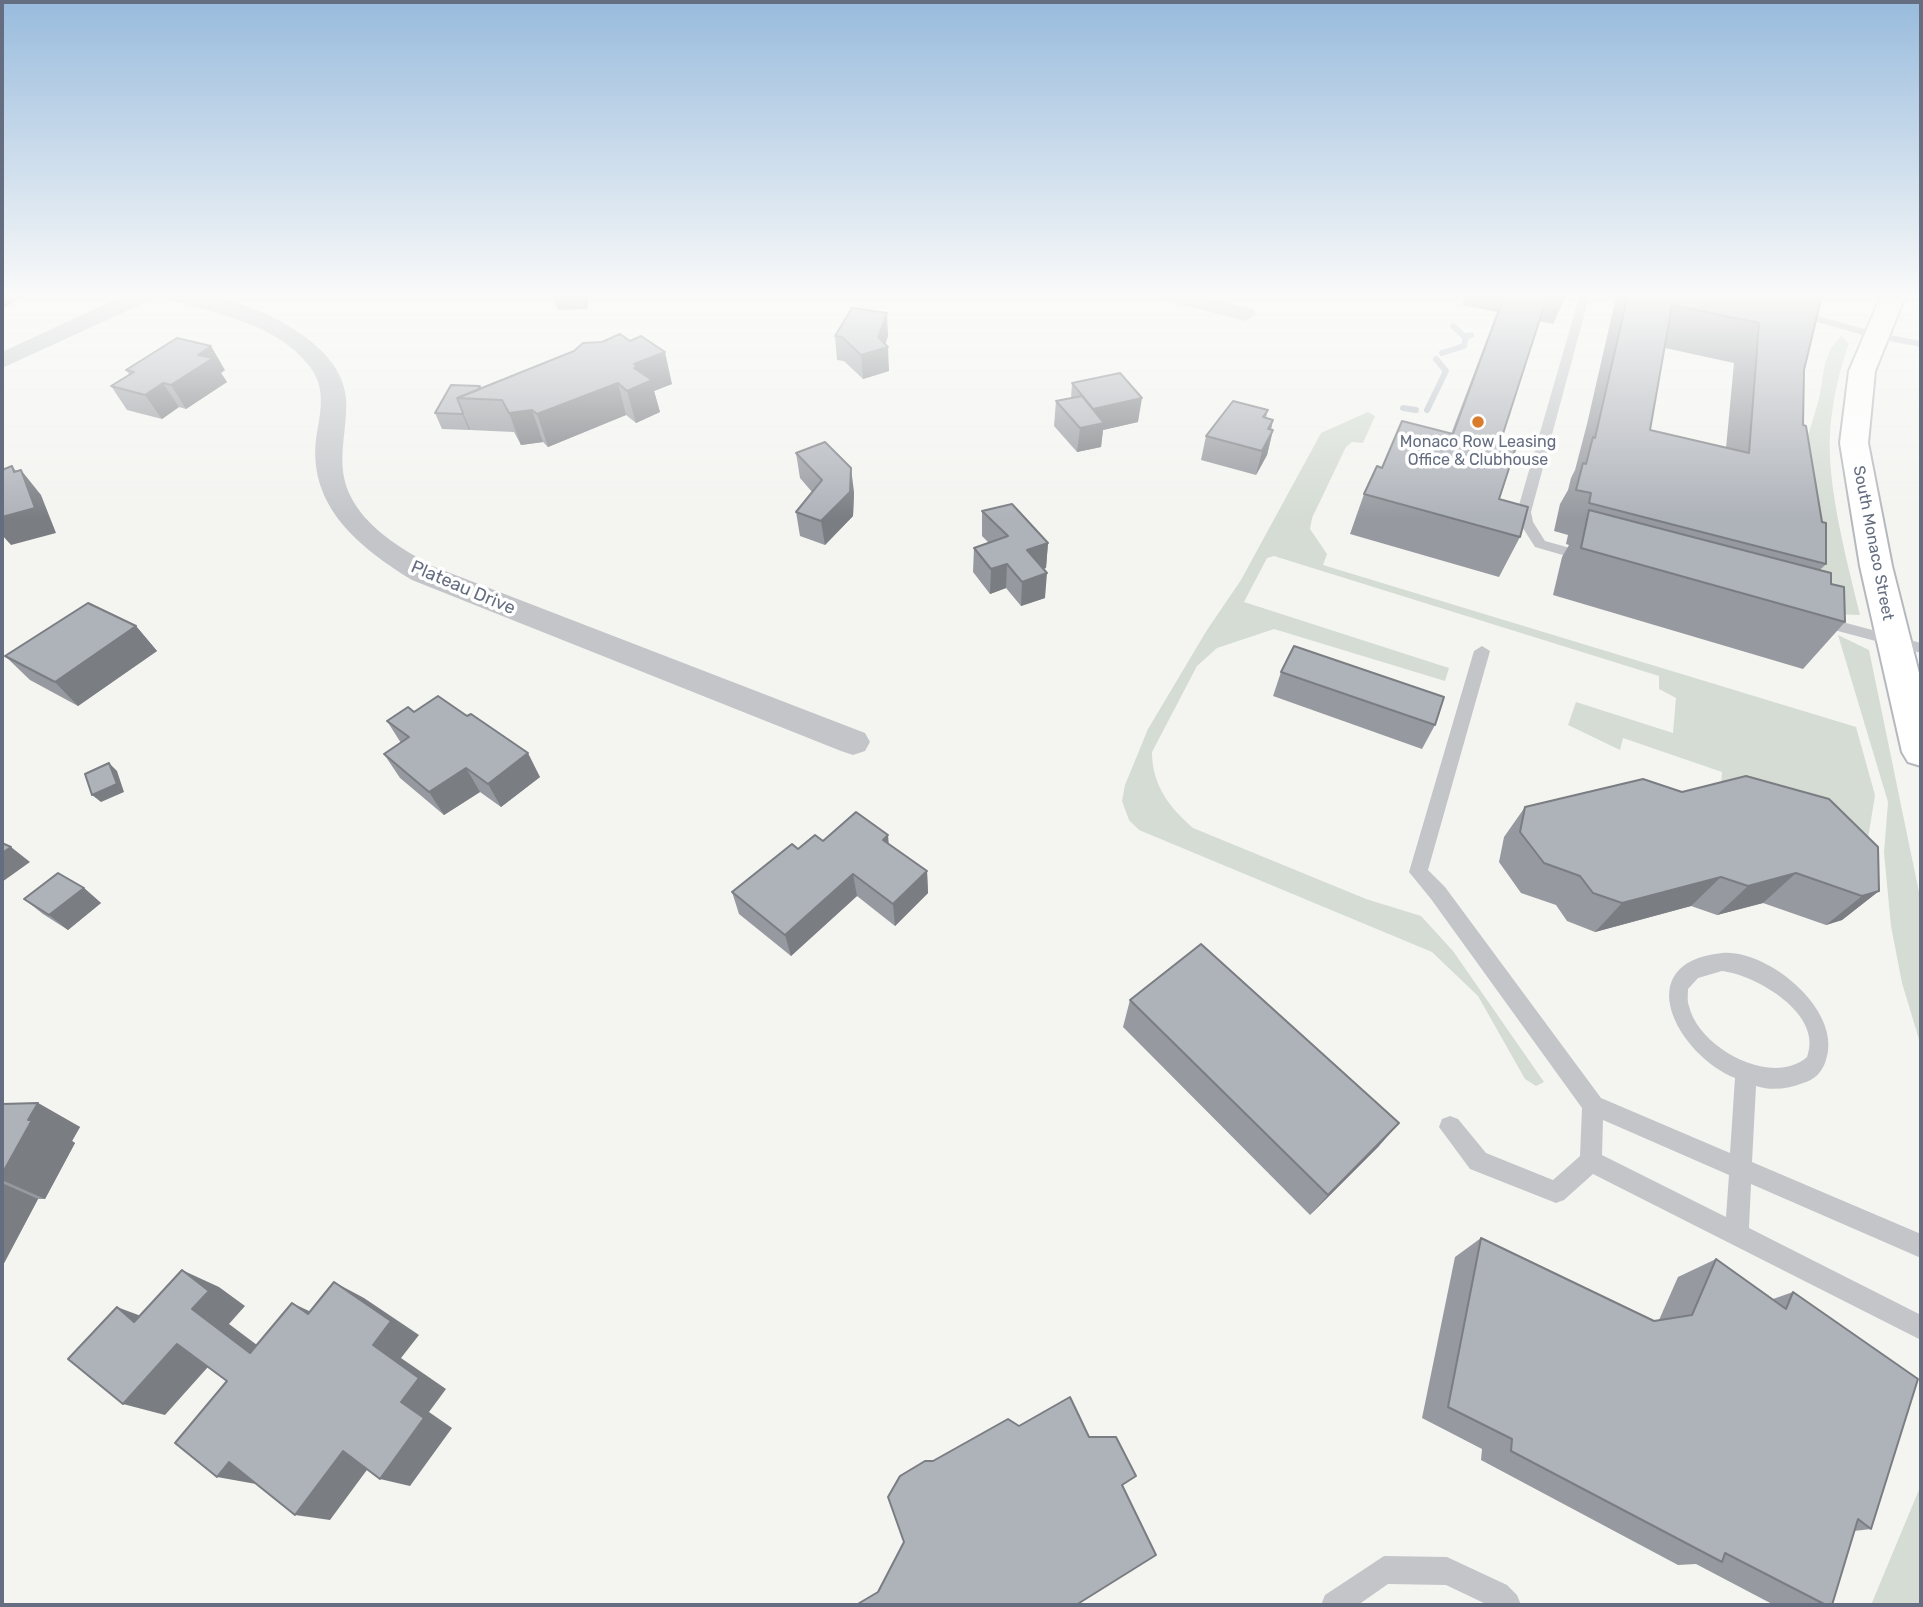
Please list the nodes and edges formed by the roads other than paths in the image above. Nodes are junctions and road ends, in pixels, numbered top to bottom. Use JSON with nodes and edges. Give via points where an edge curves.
{"nodes":[{"id":1,"x":323,"y":369,"type":"edge"},
{"id":2,"x":1564,"y":369,"type":"edge"},
{"id":3,"x":1864,"y":369,"type":"edge"},
{"id":4,"x":1605,"y":562,"type":"edge"},
{"id":5,"x":1801,"y":616,"type":"edge"},
{"id":6,"x":1907,"y":644,"type":"edge"},
{"id":7,"x":1482,"y":651,"type":"dead end"},
{"id":8,"x":853,"y":742,"type":"dead end"},
{"id":9,"x":1921,"y":752,"type":"edge"},
{"id":10,"x":1746,"y":1074,"type":"junction"},
{"id":11,"x":1593,"y":1105,"type":"junction"},
{"id":12,"x":1450,"y":1127,"type":"dead end"},
{"id":13,"x":1591,"y":1161,"type":"junction"},
{"id":14,"x":1741,"y":1169,"type":"junction"},
{"id":15,"x":1737,"y":1233,"type":"junction"},
{"id":16,"x":1921,"y":1246,"type":"edge"},
{"id":17,"x":1921,"y":1328,"type":"edge"},
{"id":18,"x":1335,"y":1605,"type":"edge"},
{"id":19,"x":1507,"y":1605,"type":"edge"}],
"edges":[{"from":1,"to":8,"type":"street","name":"Plateau Drive","via":[[332,383],[336,406],[329,450],[337,495],[347,514],[381,548],[422,573]]},
{"from":2,"to":4,"type":"lane","via":[[1524,512],[1526,522],[1540,544]]},
{"from":3,"to":6,"type":"main road","name":"South Monaco Street","via":[[1857,395],[1854,443],[1863,506]]},
{"from":5,"to":6,"type":"lane"},
{"from":6,"to":9,"type":"main road","name":"South Monaco Street"},
{"from":7,"to":11,"type":"lane","via":[[1418,872]]},
{"from":10,"to":10,"type":"lane","via":[[1782,1080],[1802,1075],[1818,1057],[1818,1032],[1807,1010],[1771,978],[1736,963],[1701,964],[1686,972],[1678,985],[1682,1018],[1700,1044]]},
{"from":10,"to":14,"type":"lane"},
{"from":11,"to":13,"type":"lane"},
{"from":11,"to":14,"type":"lane"},
{"from":12,"to":13,"type":"lane","via":[[1478,1161],[1556,1192]]},
{"from":13,"to":15,"type":"lane"},
{"from":14,"to":15,"type":"lane"},
{"from":14,"to":16,"type":"lane"},
{"from":15,"to":17,"type":"lane"},
{"from":18,"to":19,"type":"lane","via":[[1384,1570],[1396,1570],[1447,1571],[1497,1595]]}]}
